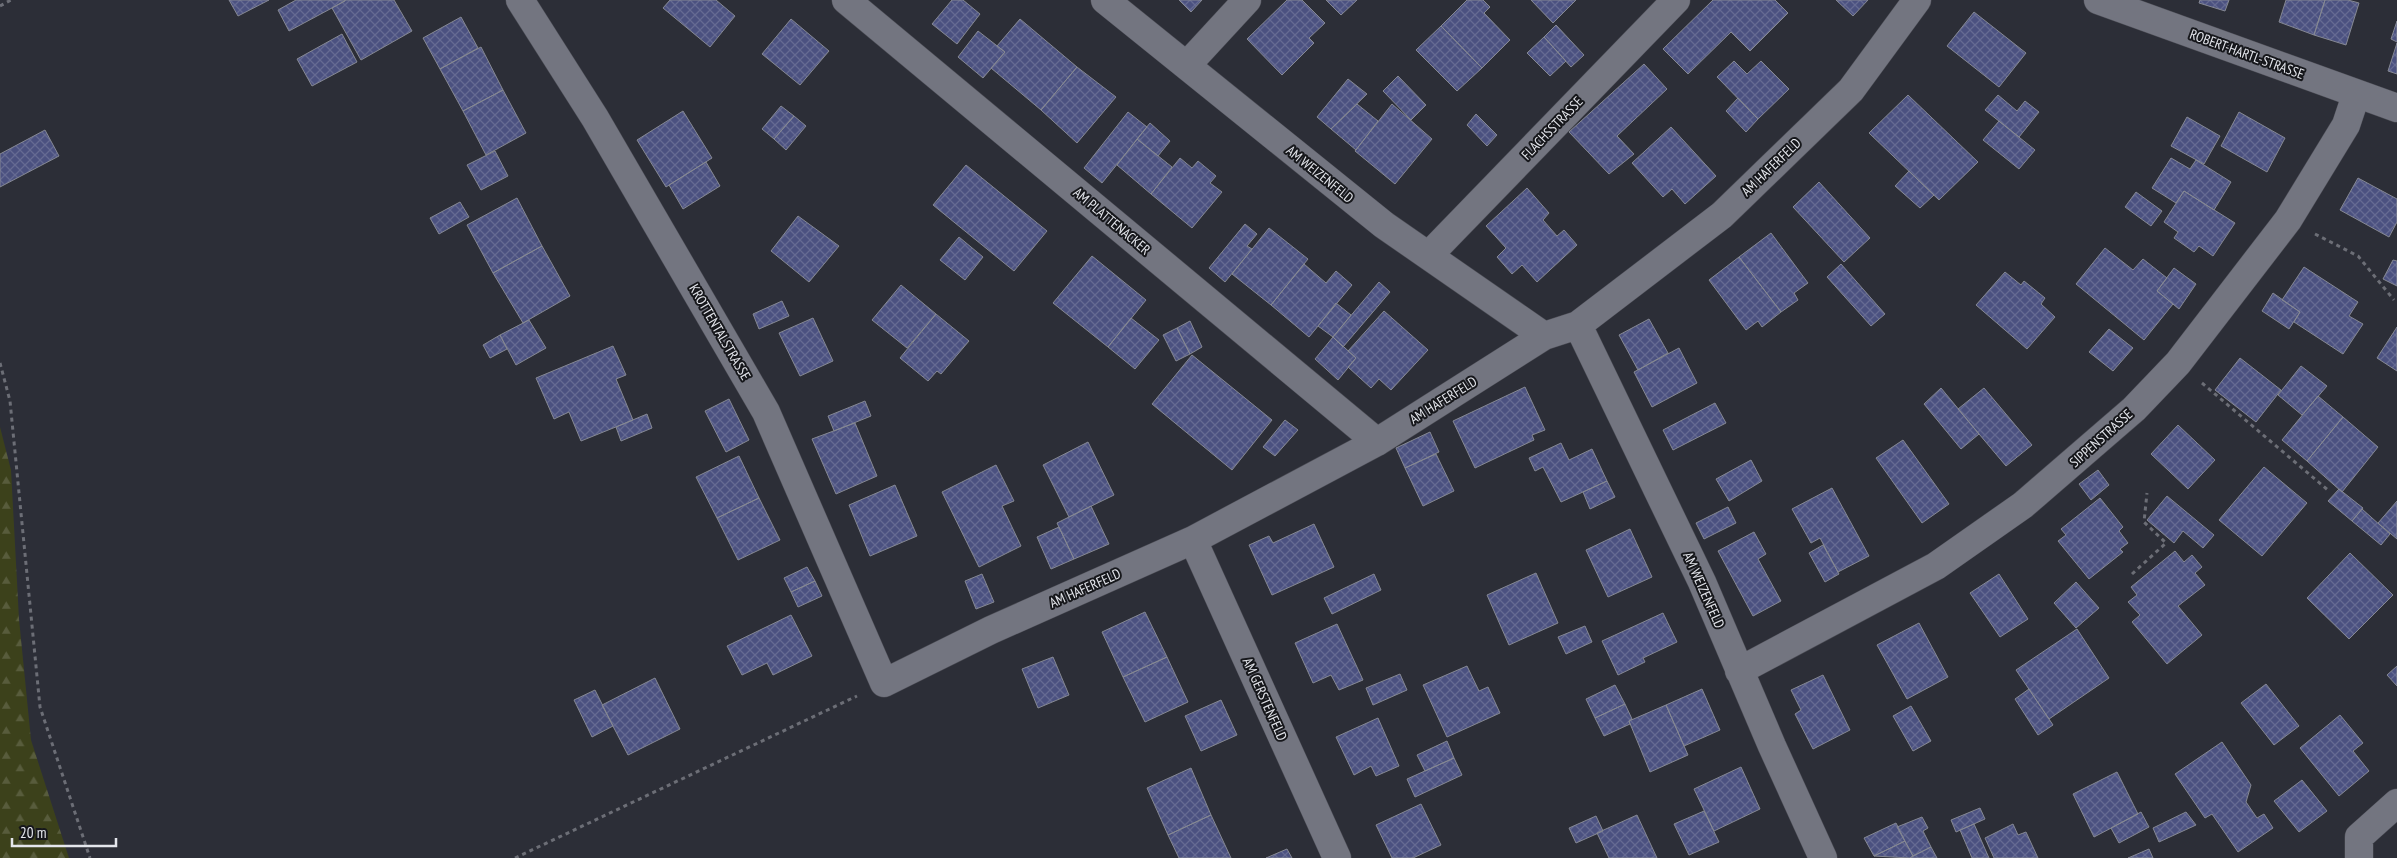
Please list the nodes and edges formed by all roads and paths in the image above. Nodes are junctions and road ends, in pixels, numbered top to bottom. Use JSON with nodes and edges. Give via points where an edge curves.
{"nodes":[{"id":1,"x":11,"y":0,"type":"edge"},
{"id":2,"x":520,"y":0,"type":"edge"},
{"id":3,"x":846,"y":0,"type":"edge"},
{"id":4,"x":1105,"y":0,"type":"edge"},
{"id":5,"x":1247,"y":0,"type":"edge"},
{"id":6,"x":1676,"y":0,"type":"edge"},
{"id":7,"x":1917,"y":0,"type":"edge"},
{"id":8,"x":2098,"y":0,"type":"edge"},
{"id":9,"x":0,"y":6,"type":"edge"},
{"id":10,"x":1187,"y":65,"type":"junction"},
{"id":11,"x":2356,"y":95,"type":"junction"},
{"id":12,"x":2397,"y":108,"type":"edge"},
{"id":13,"x":2288,"y":220,"type":"junction"},
{"id":14,"x":1429,"y":255,"type":"junction"},
{"id":15,"x":2394,"y":300,"type":"dead end"},
{"id":16,"x":1578,"y":325,"type":"junction"},
{"id":17,"x":1544,"y":336,"type":"junction"},
{"id":18,"x":0,"y":363,"type":"edge"},
{"id":19,"x":2178,"y":363,"type":"junction"},
{"id":20,"x":1377,"y":442,"type":"junction"},
{"id":21,"x":2329,"y":491,"type":"dead end"},
{"id":22,"x":2147,"y":493,"type":"dead end"},
{"id":23,"x":1192,"y":540,"type":"junction"},
{"id":24,"x":2132,"y":574,"type":"dead end"},
{"id":25,"x":1739,"y":671,"type":"junction"},
{"id":26,"x":884,"y":683,"type":"junction"},
{"id":27,"x":2397,"y":803,"type":"edge"},
{"id":28,"x":90,"y":858,"type":"edge"},
{"id":29,"x":515,"y":858,"type":"edge"},
{"id":30,"x":1337,"y":858,"type":"edge"},
{"id":31,"x":1823,"y":858,"type":"edge"},
{"id":32,"x":2359,"y":858,"type":"edge"}],
"edges":[{"from":1,"to":9,"type":"path"},
{"from":2,"to":26,"type":"street","name":"KROTTENTALSTRASSE","via":[[595,118],[766,412]]},
{"from":3,"to":20,"type":"street","name":"AM PLATTENACKER"},
{"from":4,"to":10,"type":"street","name":"AM WEIZENFELD"},
{"from":5,"to":10,"type":"street"},
{"from":6,"to":14,"type":"street","name":"FLACHSSTRASSE"},
{"from":7,"to":16,"type":"street","name":"AM HAFERFELD","via":[[1851,90],[1722,215]]},
{"from":8,"to":11,"type":"street","name":"ROBERT-HARTL-STRASSE","via":[[2274,62]]},
{"from":10,"to":14,"type":"street","name":"AM WEIZENFELD","via":[[1384,225]]},
{"from":11,"to":12,"type":"street","name":"ROBERT-HARTL-STRASSE"},
{"from":11,"to":13,"type":"street","name":"SIPPENSTRASSE","via":[[2346,125]]},
{"from":13,"to":15,"type":"path","via":[[2358,256]]},
{"from":13,"to":19,"type":"street","name":"SIPPENSTRASSE"},
{"from":14,"to":17,"type":"street","name":"AM WEIZENFELD"},
{"from":16,"to":17,"type":"street","name":"AM HAFERFELD"},
{"from":16,"to":25,"type":"street","name":"AM WEIZENFELD","via":[[1702,582]]},
{"from":17,"to":20,"type":"street","name":"AM HAFERFELD"},
{"from":18,"to":28,"type":"path","via":[[10,401],[40,707]]},
{"from":19,"to":21,"type":"path"},
{"from":19,"to":25,"type":"street","name":"SIPPENSTRASSE","via":[[2097,444],[1992,528],[1936,566]]},
{"from":20,"to":23,"type":"street","name":"AM HAFERFELD"},
{"from":22,"to":24,"type":"path","via":[[2144,522],[2166,542]]},
{"from":23,"to":26,"type":"street","name":"AM HAFERFELD","via":[[991,630]]},
{"from":23,"to":30,"type":"street","name":"AM GERSTENFELD"},
{"from":25,"to":31,"type":"street","name":"AM WEIZENFELD"},
{"from":26,"to":29,"type":"path"},
{"from":27,"to":32,"type":"street","via":[[2359,837]]}]}
